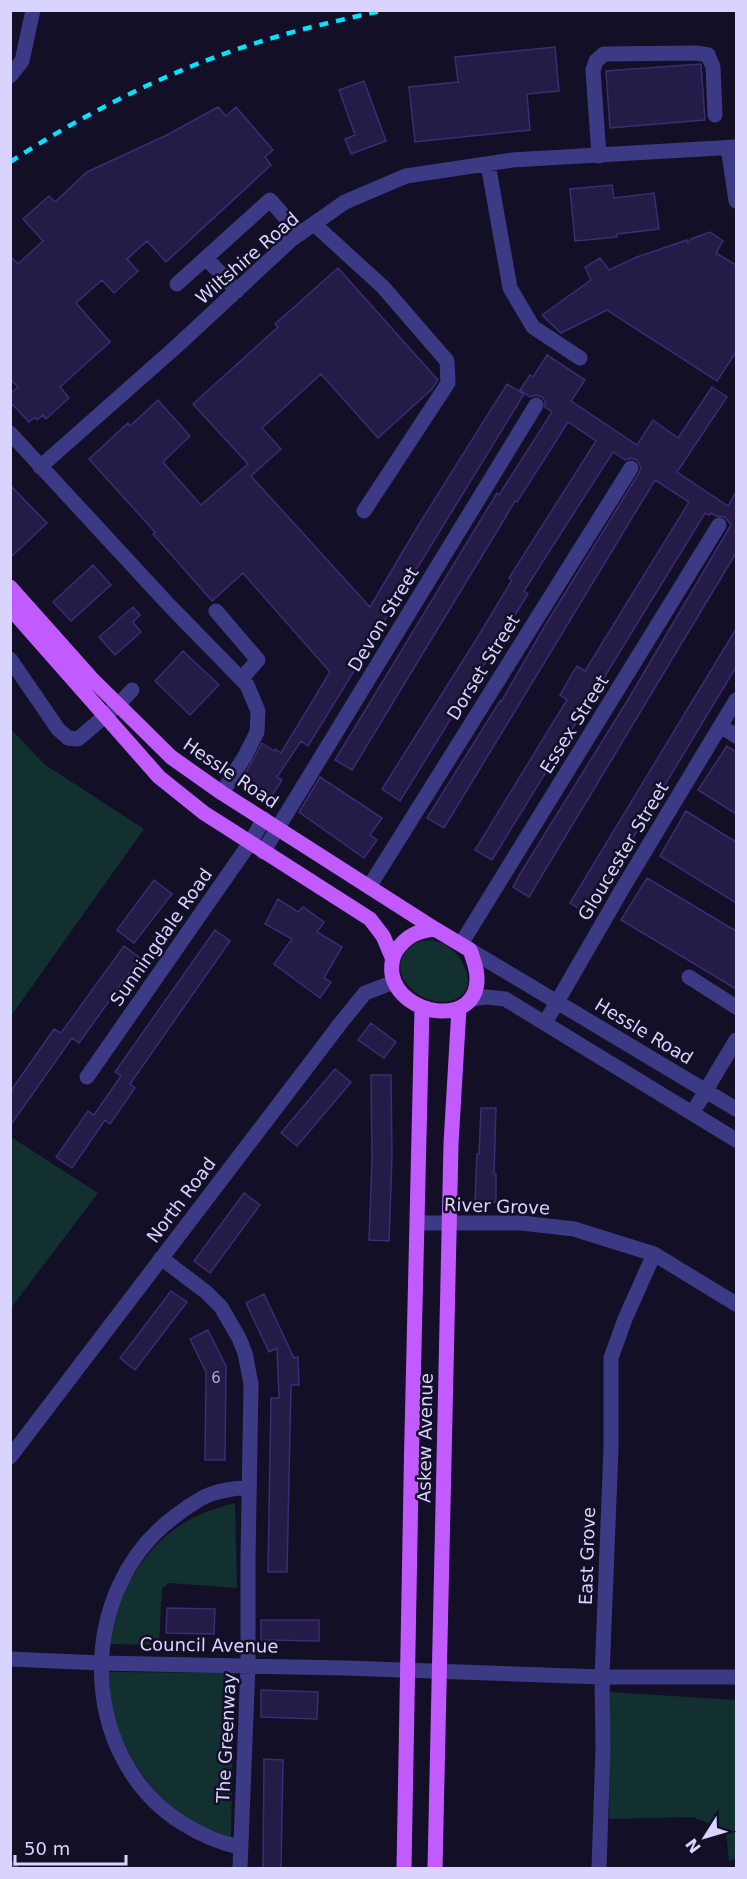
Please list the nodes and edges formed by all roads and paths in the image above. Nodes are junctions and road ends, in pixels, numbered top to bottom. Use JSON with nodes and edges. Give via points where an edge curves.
{"nodes":[{"id":1,"x":33,"y":10,"type":"edge"},
{"id":2,"x":10,"y":76,"type":"edge"},
{"id":3,"x":715,"y":115,"type":"dead end"},
{"id":4,"x":732,"y":147,"type":"edge"},
{"id":5,"x":599,"y":156,"type":"junction"},
{"id":6,"x":488,"y":164,"type":"junction"},
{"id":7,"x":736,"y":201,"type":"edge"},
{"id":8,"x":314,"y":224,"type":"junction"},
{"id":9,"x":300,"y":234,"type":"junction"},
{"id":10,"x":206,"y":258,"type":"junction"},
{"id":11,"x":177,"y":284,"type":"dead end"},
{"id":12,"x":237,"y":291,"type":"junction"},
{"id":13,"x":580,"y":358,"type":"dead end"},
{"id":14,"x":536,"y":405,"type":"dead end"},
{"id":15,"x":10,"y":433,"type":"edge"},
{"id":16,"x":40,"y":467,"type":"junction"},
{"id":17,"x":631,"y":468,"type":"dead end"},
{"id":18,"x":364,"y":511,"type":"dead end"},
{"id":19,"x":719,"y":525,"type":"dead end"},
{"id":20,"x":10,"y":587,"type":"edge"},
{"id":21,"x":10,"y":608,"type":"edge"},
{"id":22,"x":216,"y":611,"type":"dead end"},
{"id":23,"x":187,"y":623,"type":"junction"},
{"id":24,"x":175,"y":634,"type":"dead end"},
{"id":25,"x":10,"y":659,"type":"edge"},
{"id":26,"x":241,"y":679,"type":"junction"},
{"id":27,"x":132,"y":690,"type":"dead end"},
{"id":28,"x":736,"y":700,"type":"edge"},
{"id":29,"x":118,"y":705,"type":"junction"},
{"id":30,"x":105,"y":716,"type":"junction"},
{"id":31,"x":721,"y":726,"type":"junction"},
{"id":32,"x":736,"y":736,"type":"edge"},
{"id":33,"x":222,"y":793,"type":"junction"},
{"id":34,"x":264,"y":819,"type":"junction"},
{"id":35,"x":278,"y":828,"type":"junction"},
{"id":36,"x":250,"y":843,"type":"junction"},
{"id":37,"x":263,"y":852,"type":"junction"},
{"id":38,"x":369,"y":887,"type":"junction"},
{"id":39,"x":435,"y":929,"type":"junction"},
{"id":40,"x":466,"y":947,"type":"junction"},
{"id":41,"x":392,"y":957,"type":"junction"},
{"id":42,"x":689,"y":977,"type":"dead end"},
{"id":43,"x":394,"y":982,"type":"junction"},
{"id":44,"x":557,"y":1002,"type":"junction"},
{"id":45,"x":464,"y":1003,"type":"junction"},
{"id":46,"x":736,"y":1006,"type":"edge"},
{"id":47,"x":422,"y":1008,"type":"junction"},
{"id":48,"x":545,"y":1023,"type":"junction"},
{"id":49,"x":736,"y":1040,"type":"edge"},
{"id":50,"x":87,"y":1077,"type":"dead end"},
{"id":51,"x":705,"y":1090,"type":"junction"},
{"id":52,"x":736,"y":1109,"type":"edge"},
{"id":53,"x":693,"y":1112,"type":"junction"},
{"id":54,"x":736,"y":1140,"type":"edge"},
{"id":55,"x":418,"y":1223,"type":"junction"},
{"id":56,"x":450,"y":1223,"type":"junction"},
{"id":57,"x":654,"y":1254,"type":"junction"},
{"id":58,"x":161,"y":1258,"type":"junction"},
{"id":59,"x":736,"y":1304,"type":"edge"},
{"id":60,"x":10,"y":1457,"type":"edge"},
{"id":61,"x":249,"y":1487,"type":"junction"},
{"id":62,"x":10,"y":1659,"type":"edge"},
{"id":63,"x":100,"y":1663,"type":"junction"},
{"id":64,"x":249,"y":1665,"type":"junction"},
{"id":65,"x":407,"y":1671,"type":"junction"},
{"id":66,"x":441,"y":1671,"type":"junction"},
{"id":67,"x":602,"y":1677,"type":"junction"},
{"id":68,"x":736,"y":1677,"type":"edge"},
{"id":69,"x":240,"y":1846,"type":"junction"},
{"id":70,"x":240,"y":1869,"type":"edge"},
{"id":71,"x":404,"y":1869,"type":"edge"},
{"id":72,"x":435,"y":1869,"type":"edge"},
{"id":73,"x":600,"y":1869,"type":"edge"}],
"edges":[{"from":1,"to":2,"type":"street","via":[[22,61]]},
{"from":3,"to":5,"type":"street","via":[[708,55],[604,54],[593,70]]},
{"from":4,"to":5,"type":"street","name":"Wiltshire Road"},
{"from":4,"to":7,"type":"street"},
{"from":5,"to":6,"type":"street","name":"Wiltshire Road"},
{"from":6,"to":8,"type":"street","name":"Wiltshire Road","via":[[406,176],[345,202]]},
{"from":6,"to":13,"type":"street","via":[[510,288],[532,327]]},
{"from":8,"to":9,"type":"street","name":"Wiltshire Road"},
{"from":8,"to":18,"type":"street","via":[[383,287],[447,361],[448,383]]},
{"from":9,"to":10,"type":"street","via":[[270,200]]},
{"from":9,"to":12,"type":"street","name":"Wiltshire Road"},
{"from":10,"to":11,"type":"street"},
{"from":10,"to":12,"type":"street"},
{"from":12,"to":16,"type":"street","name":"Wiltshire Road"},
{"from":14,"to":35,"type":"street","name":"Devon Street"},
{"from":15,"to":16,"type":"street"},
{"from":16,"to":23,"type":"street"},
{"from":17,"to":38,"type":"street","name":"Dorset Street"},
{"from":19,"to":40,"type":"street","name":"Essex Street"},
{"from":20,"to":29,"type":"main road","name":"Hessle Road"},
{"from":21,"to":30,"type":"main road"},
{"from":22,"to":26,"type":"street","via":[[258,660]]},
{"from":23,"to":24,"type":"street"},
{"from":23,"to":26,"type":"street"},
{"from":25,"to":30,"type":"street","via":[[68,738],[78,739]]},
{"from":26,"to":33,"type":"street","via":[[248,685],[258,711],[257,732]]},
{"from":27,"to":29,"type":"street"},
{"from":28,"to":31,"type":"street","name":"Gloucester Street"},
{"from":29,"to":30,"type":"street"},
{"from":29,"to":33,"type":"main road","name":"Hessle Road","via":[[171,757]]},
{"from":30,"to":36,"type":"main road","via":[[159,777]]},
{"from":31,"to":32,"type":"street"},
{"from":31,"to":44,"type":"street","name":"Gloucester Street"},
{"from":33,"to":34,"type":"main road","name":"Hessle Road"},
{"from":34,"to":35,"type":"main road","name":"Hessle Road"},
{"from":34,"to":36,"type":"street","name":"Sunningdale Road"},
{"from":35,"to":37,"type":"street","name":"Devon Street"},
{"from":35,"to":38,"type":"main road","name":"Hessle Road"},
{"from":36,"to":37,"type":"main road"},
{"from":36,"to":50,"type":"street","name":"Sunningdale Road"},
{"from":37,"to":41,"type":"main road","via":[[370,920]]},
{"from":38,"to":39,"type":"main road","name":"Hessle Road"},
{"from":39,"to":40,"type":"main road"},
{"from":39,"to":41,"type":"main road","via":[[409,936]]},
{"from":40,"to":44,"type":"street","name":"Hessle Road"},
{"from":40,"to":45,"type":"main road","via":[[477,979],[475,989]]},
{"from":41,"to":43,"type":"main road"},
{"from":42,"to":46,"type":"street"},
{"from":43,"to":47,"type":"main road","via":[[407,999]]},
{"from":43,"to":58,"type":"street","name":"North Road","via":[[365,993]]},
{"from":44,"to":48,"type":"street","name":"Gloucester Street"},
{"from":44,"to":51,"type":"street","name":"Hessle Road"},
{"from":45,"to":47,"type":"main road","via":[[449,1011]]},
{"from":45,"to":48,"type":"street","via":[[486,997],[505,999]]},
{"from":45,"to":56,"type":"main road","name":"Askew Avenue","via":[[452,1132]]},
{"from":47,"to":55,"type":"main road","name":"Askew Avenue"},
{"from":48,"to":53,"type":"street"},
{"from":49,"to":51,"type":"street"},
{"from":51,"to":52,"type":"street","name":"Hessle Road"},
{"from":51,"to":53,"type":"street"},
{"from":53,"to":54,"type":"street"},
{"from":55,"to":56,"type":"street","name":"River Grove"},
{"from":55,"to":65,"type":"main road","name":"Askew Avenue"},
{"from":56,"to":57,"type":"street","name":"River Grove","via":[[522,1223],[574,1229]]},
{"from":56,"to":66,"type":"main road","name":"Askew Avenue"},
{"from":57,"to":59,"type":"street","name":"River Grove"},
{"from":57,"to":67,"type":"street","name":"East Grove","via":[[611,1358]]},
{"from":58,"to":60,"type":"street","name":"North Road"},
{"from":58,"to":61,"type":"street","name":"The Greenway","via":[[221,1307],[245,1353],[251,1384]]},
{"from":61,"to":63,"type":"street","via":[[201,1497],[144,1544],[112,1600]]},
{"from":61,"to":64,"type":"street","name":"The Greenway"},
{"from":62,"to":63,"type":"street","name":"Council Avenue"},
{"from":63,"to":64,"type":"street","name":"Council Avenue"},
{"from":63,"to":69,"type":"street","via":[[106,1711],[121,1757],[134,1777],[169,1815],[207,1838]]},
{"from":64,"to":65,"type":"street","name":"Council Avenue"},
{"from":64,"to":69,"type":"street","name":"The Greenway"},
{"from":65,"to":66,"type":"street","name":"Council Avenue"},
{"from":65,"to":71,"type":"main road","name":"Askew Avenue"},
{"from":66,"to":67,"type":"street"},
{"from":66,"to":72,"type":"main road","name":"Askew Avenue"},
{"from":67,"to":68,"type":"street"},
{"from":67,"to":73,"type":"street","name":"East Grove"},
{"from":69,"to":70,"type":"street","name":"The Greenway"}]}
